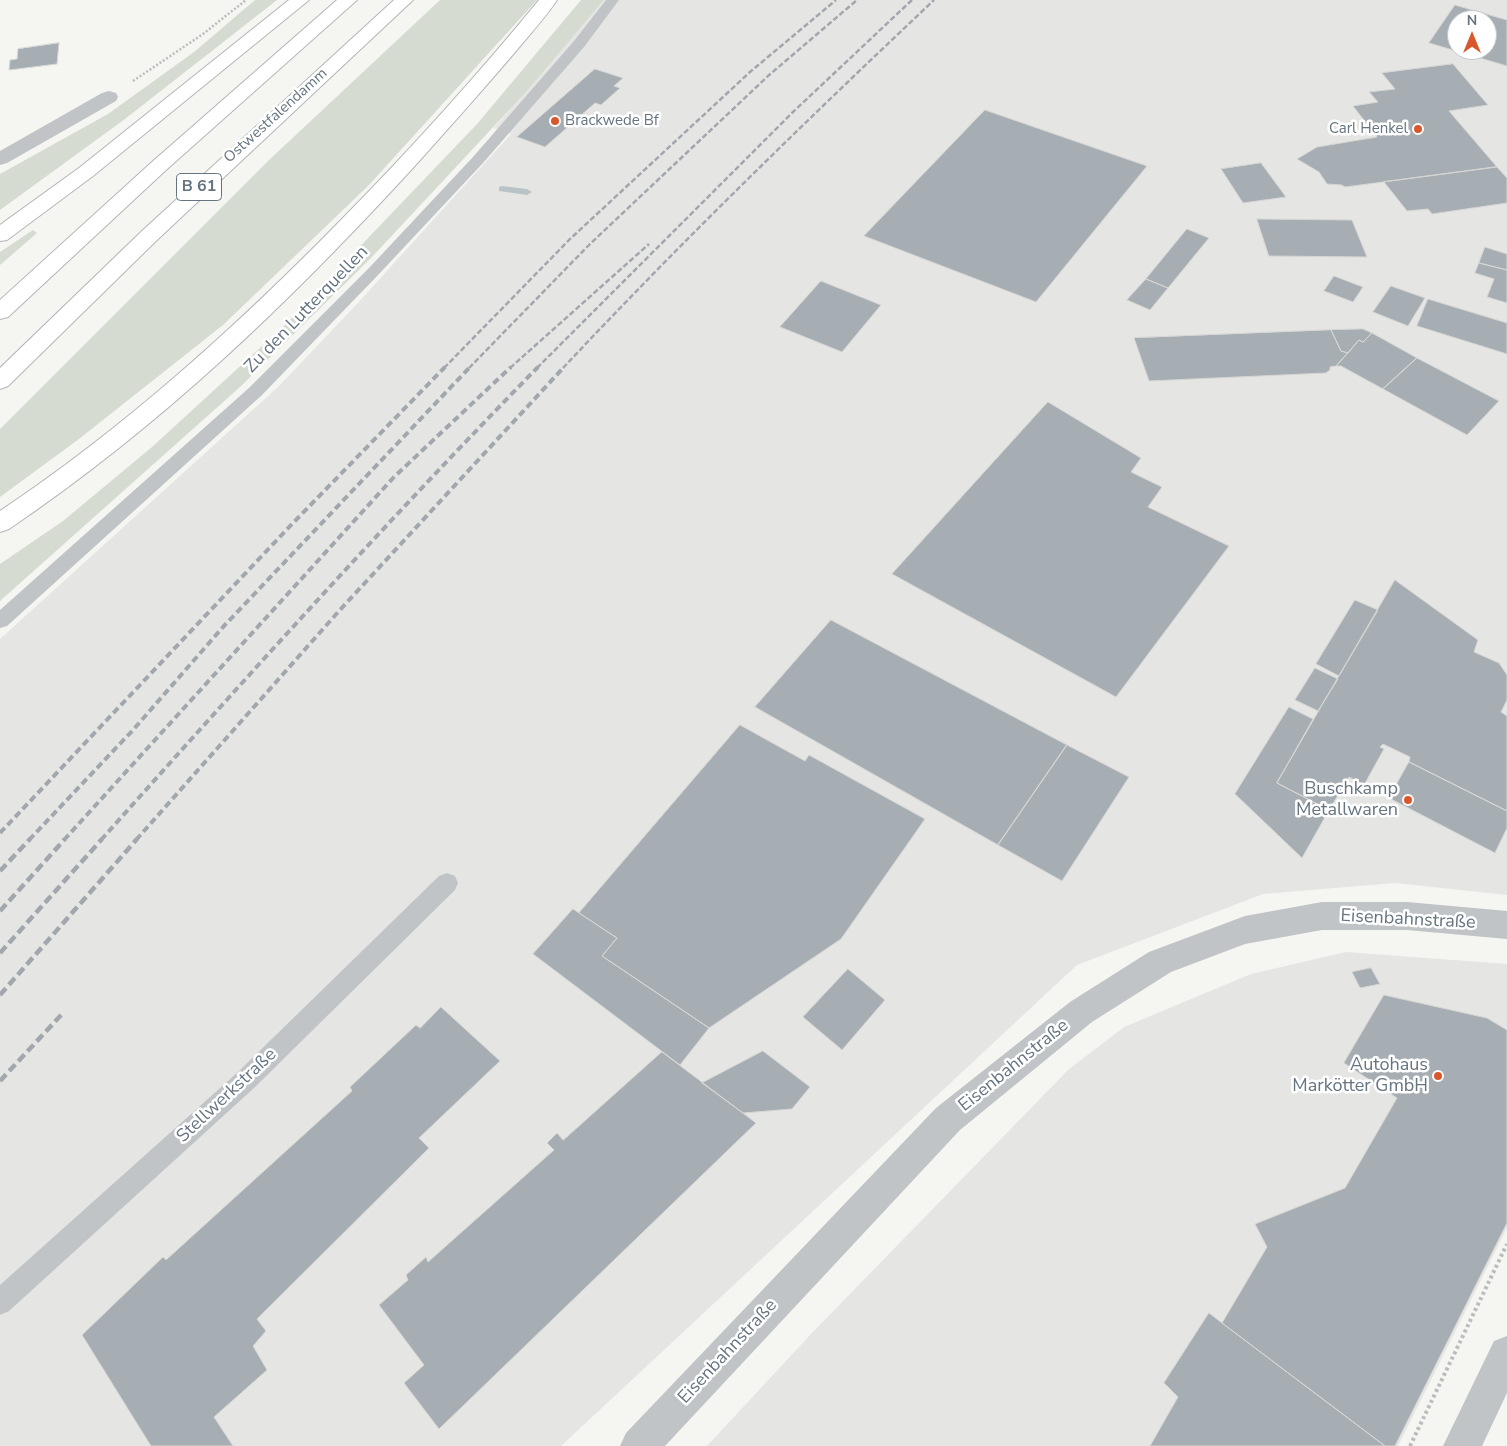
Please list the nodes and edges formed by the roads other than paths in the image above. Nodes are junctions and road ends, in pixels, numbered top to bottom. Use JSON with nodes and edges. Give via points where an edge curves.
{"nodes":[{"id":1,"x":300,"y":0,"type":"edge"},
{"id":2,"x":348,"y":0,"type":"edge"},
{"id":3,"x":404,"y":0,"type":"edge"},
{"id":4,"x":548,"y":0,"type":"edge"},
{"id":5,"x":613,"y":0,"type":"edge"},
{"id":6,"x":109,"y":97,"type":"road end"},
{"id":7,"x":0,"y":159,"type":"edge"},
{"id":8,"x":0,"y":235,"type":"edge"},
{"id":9,"x":0,"y":312,"type":"edge"},
{"id":10,"x":0,"y":381,"type":"edge"},
{"id":11,"x":0,"y":523,"type":"edge"},
{"id":12,"x":0,"y":621,"type":"edge"},
{"id":13,"x":447,"y":883,"type":"dead end"},
{"id":14,"x":1507,"y":925,"type":"edge"},
{"id":15,"x":0,"y":1302,"type":"edge"},
{"id":16,"x":1507,"y":1354,"type":"edge"},
{"id":17,"x":639,"y":1446,"type":"edge"},
{"id":18,"x":1462,"y":1446,"type":"edge"}],
"edges":[{"from":1,"to":8,"type":"highway","via":[[86,172]]},
{"from":2,"to":9,"type":"highway","number":"B 61","via":[[159,166]]},
{"from":3,"to":10,"type":"highway","name":"Ostwestfalendamm","number":"B 61","via":[[210,176]]},
{"from":4,"to":11,"type":"highway","via":[[426,142],[309,265],[236,335],[148,413],[50,490]]},
{"from":5,"to":12,"type":"lane","name":"Zu den Lutterquellen","via":[[478,160],[263,384]]},
{"from":6,"to":7,"type":"street"},
{"from":13,"to":15,"type":"lane","name":"Stellwerkstraße","via":[[246,1080]]},
{"from":14,"to":17,"type":"street","name":"Eisenbahnstraße","via":[[1407,916],[1322,916],[1246,930],[1160,962],[1081,1012],[948,1119]]},
{"from":16,"to":18,"type":"street"}]}
